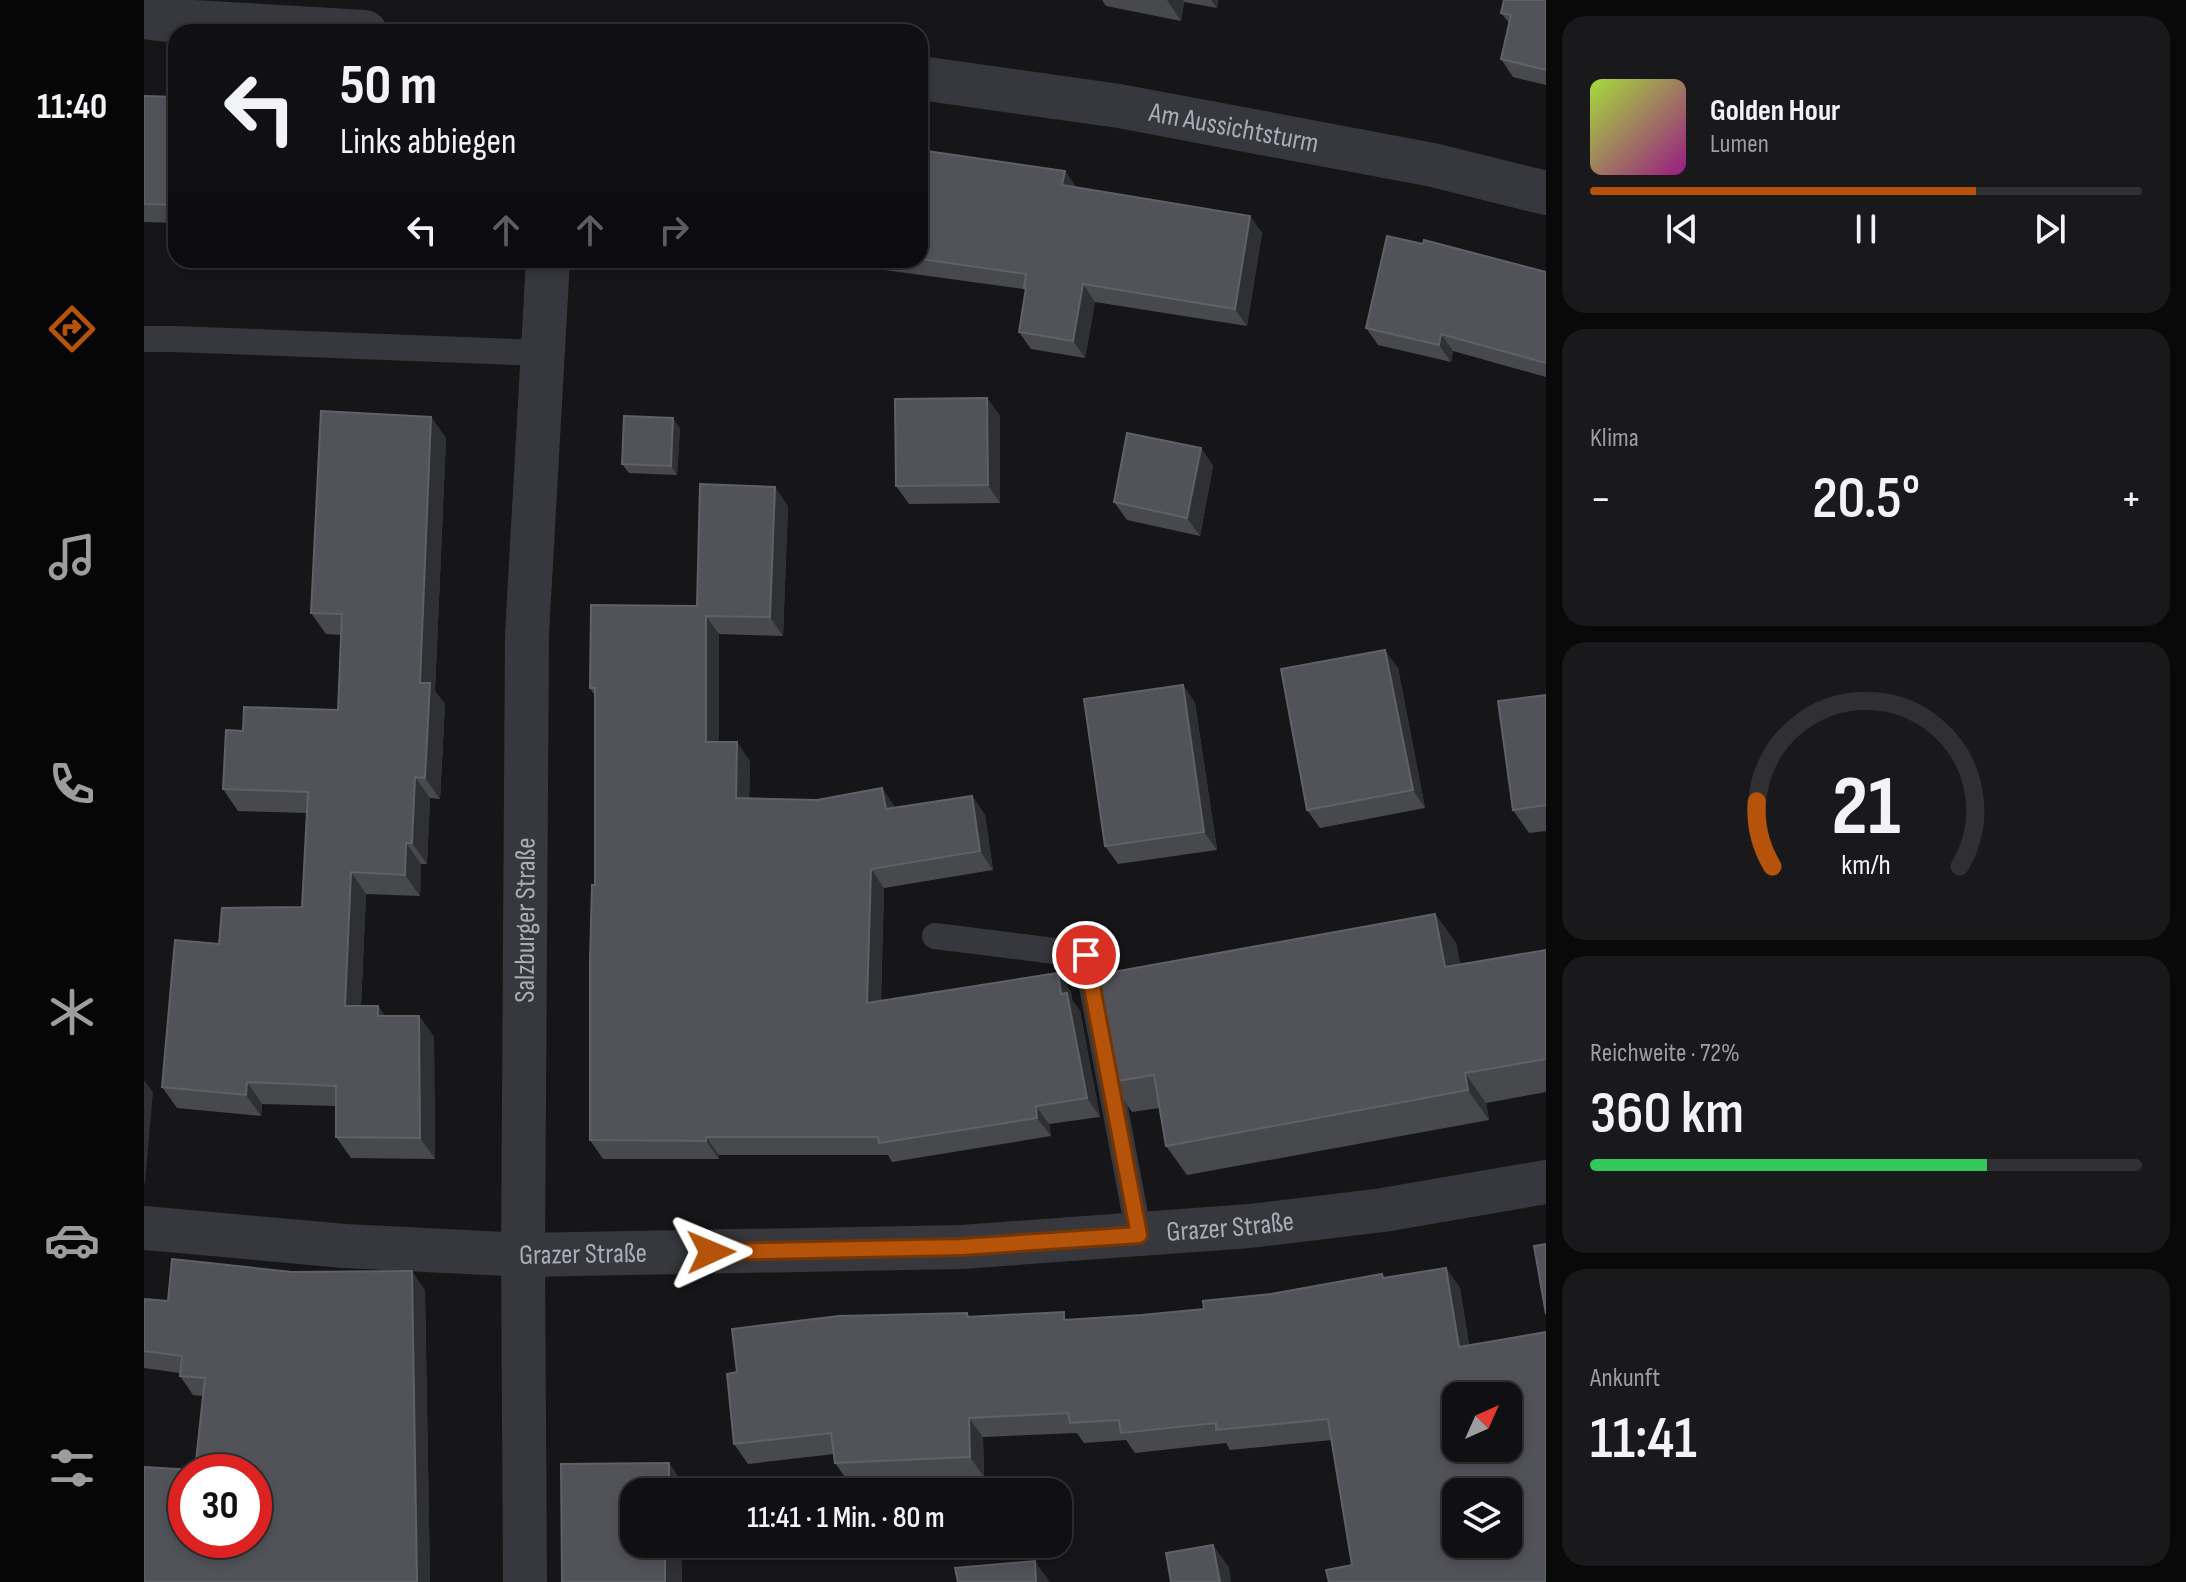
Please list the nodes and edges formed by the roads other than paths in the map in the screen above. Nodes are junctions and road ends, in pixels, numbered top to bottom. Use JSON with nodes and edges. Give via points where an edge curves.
{"nodes":[{"id":1,"x":144,"y":17,"type":"edge"},
{"id":2,"x":228,"y":24,"type":"edge"},
{"id":3,"x":928,"y":79,"type":"edge"},
{"id":4,"x":1546,"y":193,"type":"edge"},
{"id":5,"x":548,"y":268,"type":"edge"},
{"id":6,"x":144,"y":339,"type":"edge"},
{"id":7,"x":543,"y":353,"type":"junction"},
{"id":8,"x":935,"y":936,"type":"dead end"},
{"id":9,"x":1546,"y":1182,"type":"edge"},
{"id":10,"x":144,"y":1228,"type":"edge"},
{"id":11,"x":1139,"y":1235,"type":"junction"},
{"id":12,"x":523,"y":1255,"type":"junction"},
{"id":13,"x":525,"y":1582,"type":"edge"}],
"edges":[{"from":1,"to":2,"type":"street"},
{"from":3,"to":4,"type":"street","name":"Am Aussichtsturm","via":[[1134,108],[1433,165]]},
{"from":5,"to":7,"type":"street","name":"Salzburger Straße"},
{"from":6,"to":7,"type":"lane"},
{"from":7,"to":12,"type":"street","name":"Salzburger Straße","via":[[527,634]]},
{"from":8,"to":11,"type":"lane","via":[[1086,955]]},
{"from":9,"to":11,"type":"street","name":"Grazer Straße","via":[[1383,1210]]},
{"from":10,"to":12,"type":"street","name":"Grazer Straße"},
{"from":11,"to":12,"type":"street","name":"Grazer Straße","via":[[962,1247]]},
{"from":12,"to":13,"type":"street","name":"Salzburger Straße"}]}
